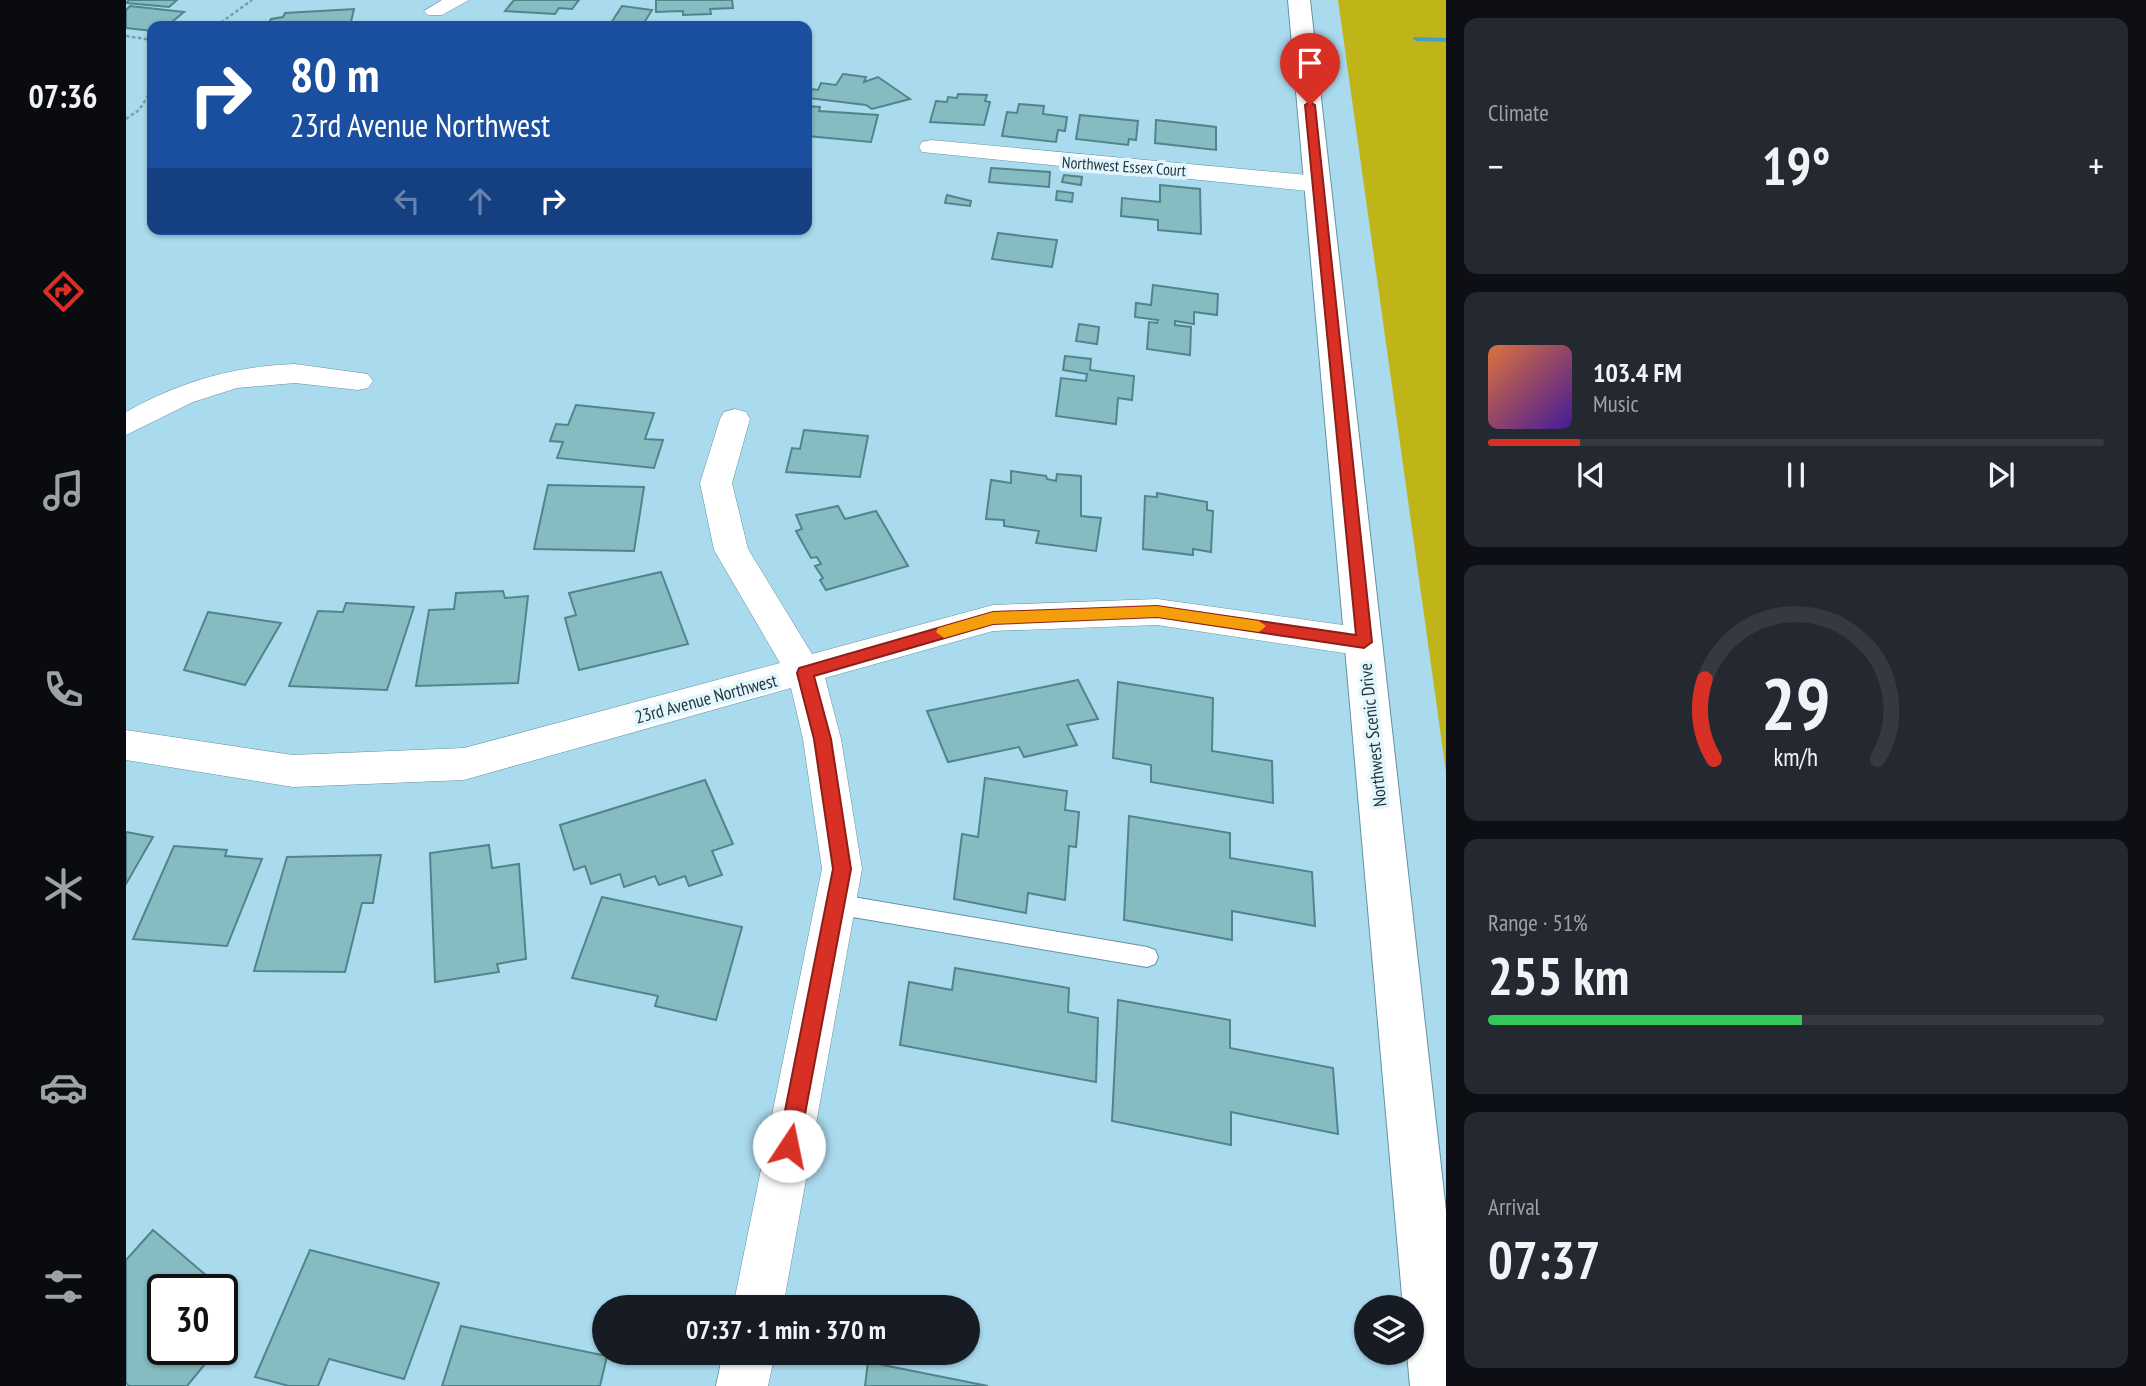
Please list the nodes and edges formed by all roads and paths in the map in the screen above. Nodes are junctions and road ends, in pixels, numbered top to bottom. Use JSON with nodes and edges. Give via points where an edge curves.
{"nodes":[{"id":1,"x":253,"y":0,"type":"edge"},
{"id":2,"x":459,"y":0,"type":"edge"},
{"id":3,"x":1299,"y":0,"type":"edge"},
{"id":4,"x":435,"y":11,"type":"dead end"},
{"id":5,"x":223,"y":21,"type":"edge"},
{"id":6,"x":126,"y":36,"type":"edge"},
{"id":7,"x":147,"y":39,"type":"edge"},
{"id":8,"x":147,"y":98,"type":"edge"},
{"id":9,"x":126,"y":119,"type":"edge"},
{"id":10,"x":931,"y":147,"type":"dead end"},
{"id":11,"x":1318,"y":184,"type":"junction"},
{"id":12,"x":358,"y":381,"type":"dead end"},
{"id":13,"x":735,"y":419,"type":"dead end"},
{"id":14,"x":126,"y":425,"type":"edge"},
{"id":15,"x":1364,"y":642,"type":"junction"},
{"id":16,"x":805,"y":673,"type":"junction"},
{"id":17,"x":128,"y":746,"type":"edge"},
{"id":18,"x":835,"y":904,"type":"junction"},
{"id":19,"x":1147,"y":957,"type":"dead end"},
{"id":20,"x":760,"y":1295,"type":"edge"},
{"id":21,"x":746,"y":1365,"type":"edge"},
{"id":22,"x":742,"y":1386,"type":"edge"},
{"id":23,"x":1438,"y":1386,"type":"edge"}],
"edges":[{"from":1,"to":5,"type":"path"},
{"from":2,"to":4,"type":"street"},
{"from":3,"to":11,"type":"main road","name":"Northwest Scenic Drive"},
{"from":6,"to":7,"type":"path"},
{"from":8,"to":9,"type":"path"},
{"from":10,"to":11,"type":"street","name":"Northwest Essex Court"},
{"from":11,"to":15,"type":"main road","name":"Northwest Scenic Drive"},
{"from":12,"to":14,"type":"street","via":[[288,372],[251,375],[188,391]]},
{"from":13,"to":16,"type":"street","via":[[716,483],[731,550]]},
{"from":15,"to":16,"type":"street","name":"23rd Avenue Northwest","via":[[1157,611],[993,618]]},
{"from":15,"to":23,"type":"main road","name":"Northwest Scenic Drive"},
{"from":16,"to":17,"type":"street","name":"23rd Avenue Northwest","via":[[464,764],[293,771]]},
{"from":16,"to":18,"type":"street","via":[[822,739],[842,869]]},
{"from":18,"to":19,"type":"lane"},
{"from":18,"to":20,"type":"street"},
{"from":21,"to":22,"type":"street"}]}
